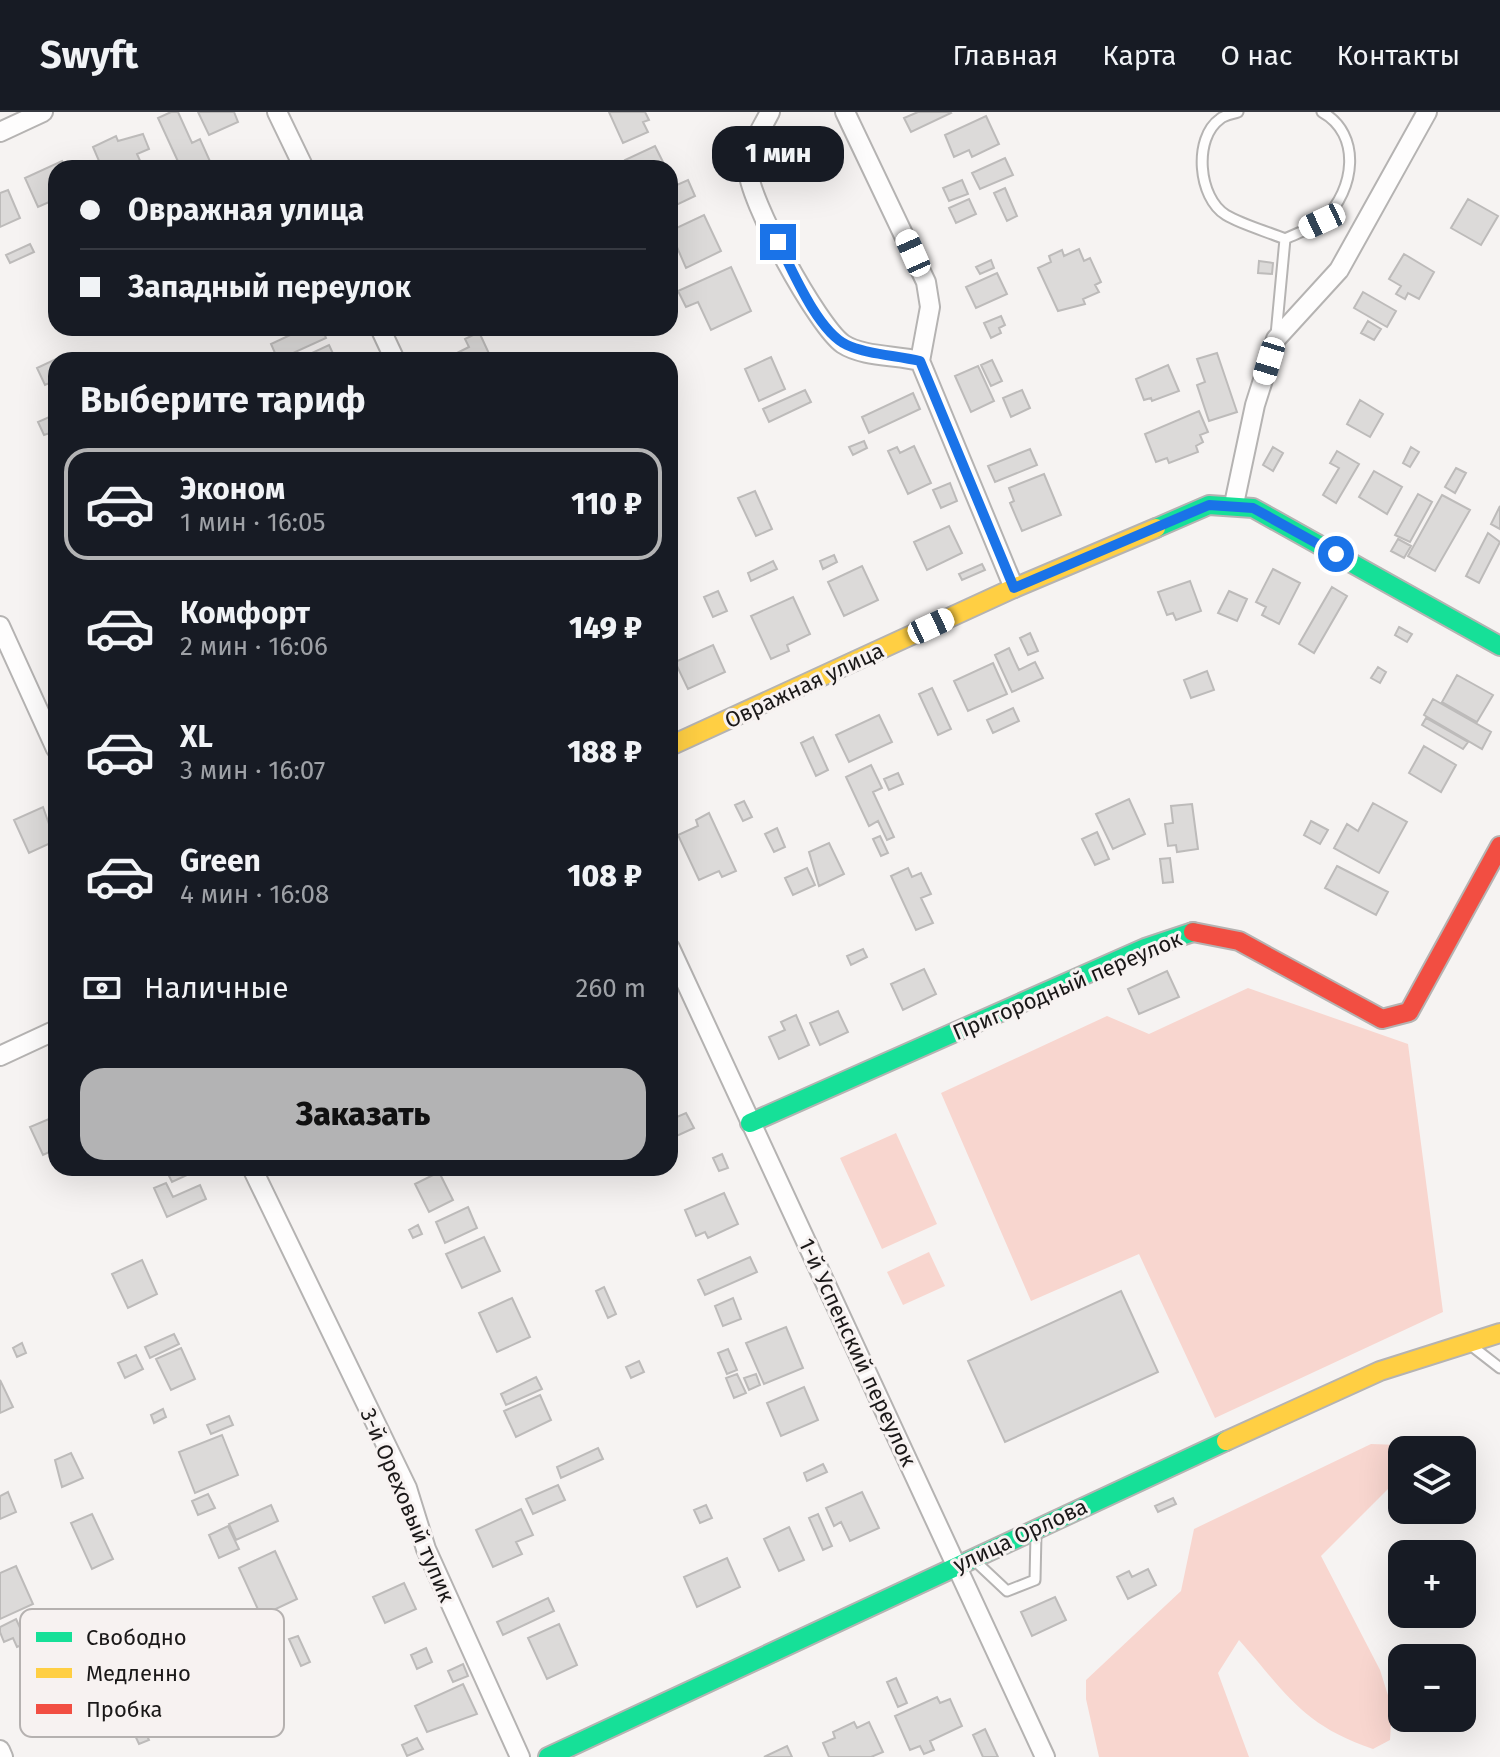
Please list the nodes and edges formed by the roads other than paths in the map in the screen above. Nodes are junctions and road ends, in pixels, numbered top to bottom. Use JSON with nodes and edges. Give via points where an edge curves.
{"nodes":[{"id":1,"x":43,"y":112,"type":"edge"},
{"id":2,"x":277,"y":112,"type":"edge"},
{"id":3,"x":770,"y":112,"type":"edge"},
{"id":4,"x":845,"y":112,"type":"edge"},
{"id":5,"x":1238,"y":112,"type":"edge"},
{"id":6,"x":1322,"y":112,"type":"edge"},
{"id":7,"x":1427,"y":112,"type":"edge"},
{"id":8,"x":0,"y":132,"type":"edge"},
{"id":9,"x":300,"y":160,"type":"edge"},
{"id":10,"x":1285,"y":239,"type":"junction"},
{"id":11,"x":1276,"y":339,"type":"junction"},
{"id":12,"x":920,"y":361,"type":"junction"},
{"id":13,"x":1234,"y":504,"type":"junction"},
{"id":14,"x":1014,"y":588,"type":"junction"},
{"id":15,"x":0,"y":626,"type":"edge"},
{"id":16,"x":1500,"y":646,"type":"edge"},
{"id":17,"x":48,"y":731,"type":"edge"},
{"id":18,"x":678,"y":742,"type":"edge"},
{"id":19,"x":1500,"y":846,"type":"edge"},
{"id":20,"x":678,"y":966,"type":"edge"},
{"id":21,"x":48,"y":1034,"type":"edge"},
{"id":22,"x":0,"y":1056,"type":"edge"},
{"id":23,"x":750,"y":1123,"type":"junction"},
{"id":24,"x":256,"y":1176,"type":"edge"},
{"id":25,"x":1500,"y":1333,"type":"edge"},
{"id":26,"x":1468,"y":1342,"type":"junction"},
{"id":27,"x":1500,"y":1368,"type":"edge"},
{"id":28,"x":1036,"y":1527,"type":"junction"},
{"id":29,"x":964,"y":1562,"type":"junction"},
{"id":30,"x":0,"y":1750,"type":"edge"},
{"id":31,"x":3,"y":1757,"type":"edge"},
{"id":32,"x":520,"y":1757,"type":"edge"},
{"id":33,"x":548,"y":1757,"type":"edge"},
{"id":34,"x":1045,"y":1757,"type":"edge"}],
"edges":[{"from":1,"to":8,"type":"street"},
{"from":2,"to":9,"type":"street"},
{"from":3,"to":12,"type":"street","via":[[753,145],[748,170],[807,301],[843,344]]},
{"from":4,"to":12,"type":"street","via":[[926,282],[930,307]]},
{"from":5,"to":10,"type":"lane","via":[[1220,118],[1209,132],[1202,153],[1208,192],[1223,214]]},
{"from":6,"to":10,"type":"lane","via":[[1338,121],[1348,143],[1349,179],[1322,221]]},
{"from":7,"to":11,"type":"street","via":[[1339,270]]},
{"from":10,"to":11,"type":"lane"},
{"from":11,"to":13,"type":"street","via":[[1255,405]]},
{"from":12,"to":14,"type":"street"},
{"from":13,"to":14,"type":"street","name":"Овражная улица","via":[[1209,505]]},
{"from":13,"to":16,"type":"street","via":[[1253,508]]},
{"from":14,"to":18,"type":"street","name":"Овражная улица"},
{"from":15,"to":17,"type":"street"},
{"from":19,"to":23,"type":"street","name":"Пригородный переулок","via":[[1409,1012],[1382,1019],[1239,941],[1197,931],[1145,948]]},
{"from":20,"to":23,"type":"street","name":"1-й Успенский переулок"},
{"from":21,"to":22,"type":"street"},
{"from":23,"to":29,"type":"street","name":"1-й Успенский переулок"},
{"from":24,"to":32,"type":"street","name":"3-й Ореховый тупик","via":[[407,1488],[426,1549]]},
{"from":25,"to":26,"type":"street","name":"улица Орлова"},
{"from":26,"to":27,"type":"lane"},
{"from":26,"to":28,"type":"street","name":"улица Орлова","via":[[1380,1371]]},
{"from":28,"to":29,"type":"street","name":"улица Орлова"},
{"from":28,"to":29,"type":"lane","via":[[1035,1580],[1007,1591]]},
{"from":29,"to":33,"type":"street","name":"улица Орлова"},
{"from":29,"to":34,"type":"street","name":"1-й Успенский переулок"},
{"from":30,"to":31,"type":"street"}]}
